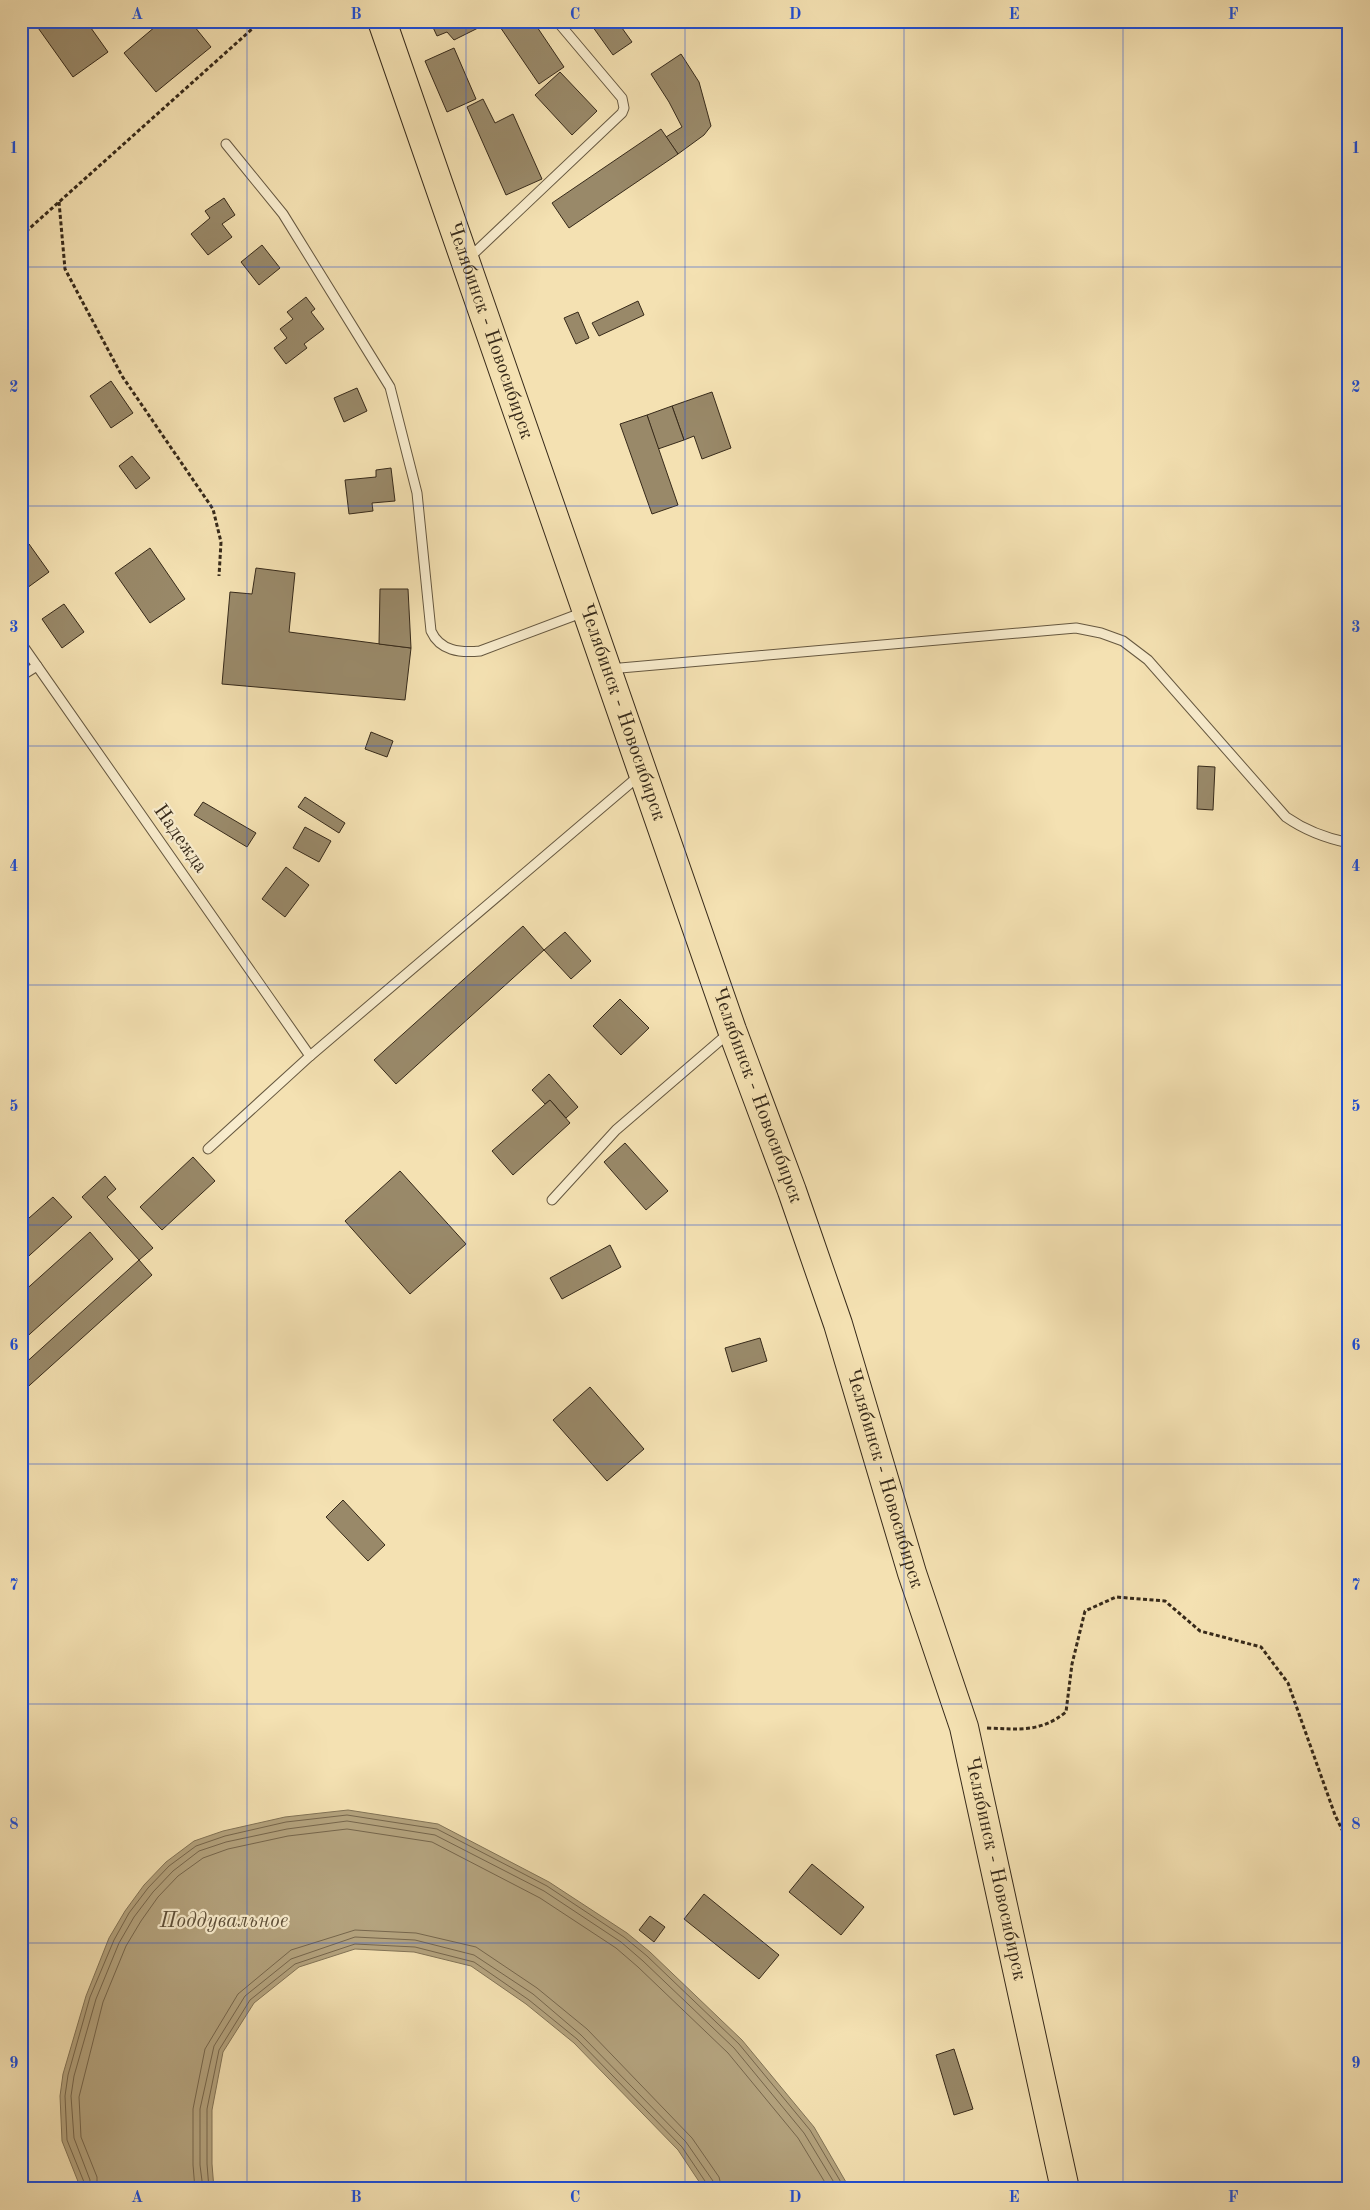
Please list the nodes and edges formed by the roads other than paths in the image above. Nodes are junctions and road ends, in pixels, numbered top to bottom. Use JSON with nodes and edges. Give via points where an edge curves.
{"nodes":[{"id":1,"x":382,"y":21,"type":"edge"},
{"id":2,"x":557,"y":21,"type":"edge"},
{"id":3,"x":226,"y":144,"type":"dead end"},
{"id":4,"x":465,"y":262,"type":"junction"},
{"id":5,"x":586,"y":611,"type":"junction"},
{"id":6,"x":21,"y":643,"type":"edge"},
{"id":7,"x":37,"y":666,"type":"junction"},
{"id":8,"x":606,"y":669,"type":"junction"},
{"id":9,"x":21,"y":676,"type":"edge"},
{"id":10,"x":643,"y":773,"type":"junction"},
{"id":11,"x":1349,"y":843,"type":"edge"},
{"id":12,"x":732,"y":1030,"type":"junction"},
{"id":13,"x":310,"y":1056,"type":"junction"},
{"id":14,"x":208,"y":1149,"type":"dead end"},
{"id":15,"x":552,"y":1200,"type":"dead end"},
{"id":16,"x":1064,"y":2189,"type":"edge"}],
"edges":[{"from":1,"to":4,"type":"highway","name":"Челябинск - Новосибирск"},
{"from":2,"to":4,"type":"lane","via":[[622,98],[624,108]]},
{"from":3,"to":5,"type":"lane","via":[[283,214],[390,387],[417,493],[431,631],[435,640],[452,650],[480,651]]},
{"from":4,"to":5,"type":"highway","name":"Челябинск - Новосибирск"},
{"from":5,"to":8,"type":"highway","name":"Челябинск - Новосибирск"},
{"from":6,"to":7,"type":"lane","name":"Надежда"},
{"from":7,"to":9,"type":"lane"},
{"from":7,"to":13,"type":"lane","name":"Надежда"},
{"from":8,"to":10,"type":"highway","name":"Челябинск - Новосибирск"},
{"from":8,"to":11,"type":"lane","via":[[1076,628],[1102,633],[1123,641],[1148,660],[1286,817],[1304,829]]},
{"from":10,"to":12,"type":"highway","name":"Челябинск - Новосибирск"},
{"from":10,"to":13,"type":"lane"},
{"from":12,"to":15,"type":"lane","via":[[616,1130]]},
{"from":12,"to":16,"type":"highway","name":"Челябинск - Новосибирск","via":[[838,1324],[912,1573],[964,1727]]},
{"from":13,"to":14,"type":"lane"}]}
